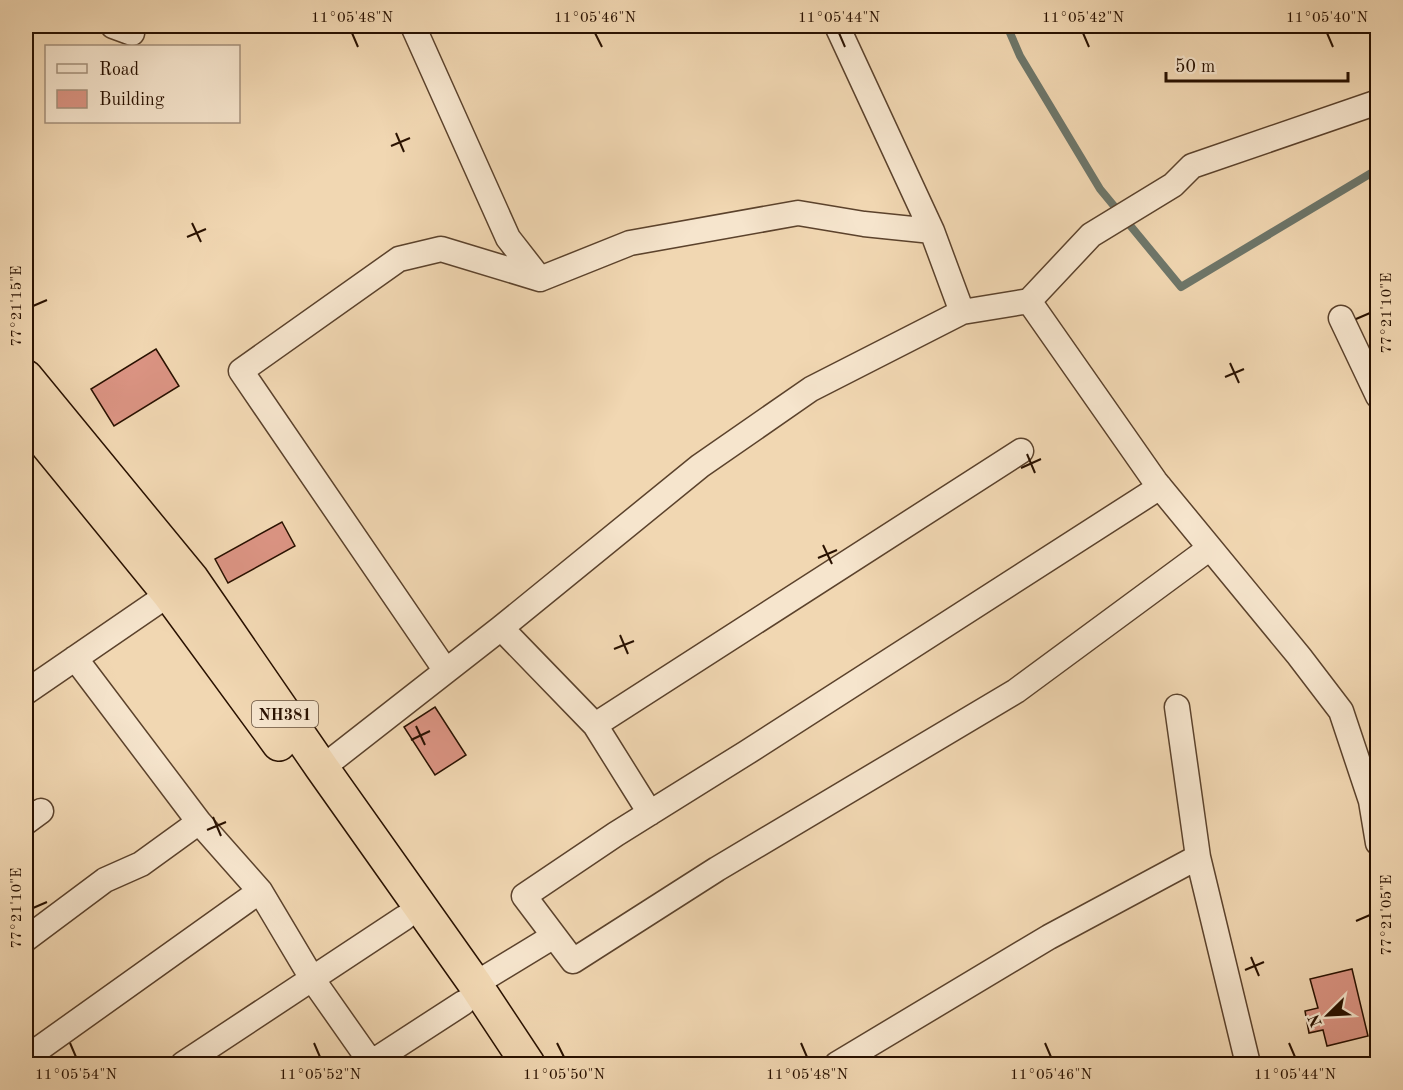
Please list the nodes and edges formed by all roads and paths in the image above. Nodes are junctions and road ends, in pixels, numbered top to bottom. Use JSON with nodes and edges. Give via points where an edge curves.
{"nodes":[{"id":1,"x":413,"y":26,"type":"edge"},
{"id":2,"x":837,"y":26,"type":"edge"},
{"id":3,"x":1377,"y":102,"type":"edge"},
{"id":4,"x":932,"y":231,"type":"junction"},
{"id":5,"x":540,"y":279,"type":"junction"},
{"id":6,"x":1029,"y":301,"type":"junction"},
{"id":7,"x":962,"y":312,"type":"junction"},
{"id":8,"x":1341,"y":318,"type":"dead end"},
{"id":9,"x":26,"y":377,"type":"edge"},
{"id":10,"x":1377,"y":396,"type":"edge"},
{"id":11,"x":28,"y":427,"type":"edge"},
{"id":12,"x":1021,"y":452,"type":"dead end"},
{"id":13,"x":1160,"y":487,"type":"junction"},
{"id":14,"x":1210,"y":548,"type":"junction"},
{"id":15,"x":181,"y":586,"type":"junction"},
{"id":16,"x":501,"y":628,"type":"junction"},
{"id":17,"x":75,"y":658,"type":"junction"},
{"id":18,"x":446,"y":671,"type":"junction"},
{"id":19,"x":26,"y":692,"type":"edge"},
{"id":20,"x":1178,"y":707,"type":"dead end"},
{"id":21,"x":595,"y":725,"type":"junction"},
{"id":22,"x":322,"y":768,"type":"junction"},
{"id":23,"x":650,"y":813,"type":"junction"},
{"id":24,"x":199,"y":822,"type":"junction"},
{"id":25,"x":1377,"y":843,"type":"edge"},
{"id":26,"x":1198,"y":858,"type":"junction"},
{"id":27,"x":260,"y":891,"type":"junction"},
{"id":28,"x":404,"y":918,"type":"junction"},
{"id":29,"x":554,"y":936,"type":"junction"},
{"id":30,"x":26,"y":939,"type":"edge"},
{"id":31,"x":313,"y":980,"type":"junction"},
{"id":32,"x":469,"y":993,"type":"junction"},
{"id":33,"x":26,"y":1058,"type":"edge"},
{"id":34,"x":371,"y":1064,"type":"edge"},
{"id":35,"x":183,"y":1065,"type":"edge"},
{"id":36,"x":504,"y":1065,"type":"edge"},
{"id":37,"x":528,"y":1065,"type":"edge"},
{"id":38,"x":837,"y":1065,"type":"edge"},
{"id":39,"x":1248,"y":1065,"type":"edge"}],
"edges":[{"from":1,"to":5,"type":"street","via":[[508,238]]},
{"from":2,"to":4,"type":"street"},
{"from":3,"to":6,"type":"street","via":[[1192,166],[1173,185],[1091,236]]},
{"from":4,"to":5,"type":"street","via":[[798,213],[630,243]]},
{"from":4,"to":7,"type":"street"},
{"from":5,"to":18,"type":"street","via":[[441,249],[399,258],[241,371]]},
{"from":6,"to":7,"type":"street"},
{"from":6,"to":13,"type":"street"},
{"from":7,"to":16,"type":"street","via":[[811,389],[700,466]]},
{"from":8,"to":10,"type":"street"},
{"from":9,"to":15,"type":"highway","number":"NH381"},
{"from":11,"to":15,"type":"highway","number":"NH381"},
{"from":12,"to":21,"type":"street"},
{"from":13,"to":14,"type":"street"},
{"from":13,"to":23,"type":"street"},
{"from":14,"to":25,"type":"street","via":[[1341,711],[1371,801]]},
{"from":14,"to":29,"type":"street","via":[[1016,691],[717,869],[573,961]]},
{"from":15,"to":17,"type":"street"},
{"from":15,"to":22,"type":"highway","number":"NH381"},
{"from":15,"to":28,"type":"highway","number":"NH381"},
{"from":16,"to":18,"type":"street"},
{"from":16,"to":21,"type":"street"},
{"from":17,"to":19,"type":"street"},
{"from":17,"to":24,"type":"street"},
{"from":18,"to":22,"type":"street"},
{"from":20,"to":26,"type":"street"},
{"from":21,"to":23,"type":"street"},
{"from":22,"to":32,"type":"highway","number":"NH381"},
{"from":23,"to":29,"type":"street","via":[[524,896]]},
{"from":24,"to":27,"type":"street"},
{"from":24,"to":30,"type":"street","via":[[141,864],[105,880]]},
{"from":26,"to":38,"type":"street","via":[[1049,937]]},
{"from":26,"to":39,"type":"street"},
{"from":27,"to":31,"type":"street"},
{"from":27,"to":33,"type":"street"},
{"from":28,"to":31,"type":"street"},
{"from":28,"to":32,"type":"highway","number":"NH381"},
{"from":29,"to":32,"type":"street"},
{"from":31,"to":34,"type":"street"},
{"from":31,"to":35,"type":"street"},
{"from":32,"to":34,"type":"street"},
{"from":32,"to":36,"type":"highway","number":"NH381"},
{"from":32,"to":37,"type":"highway","number":"NH381"}]}
